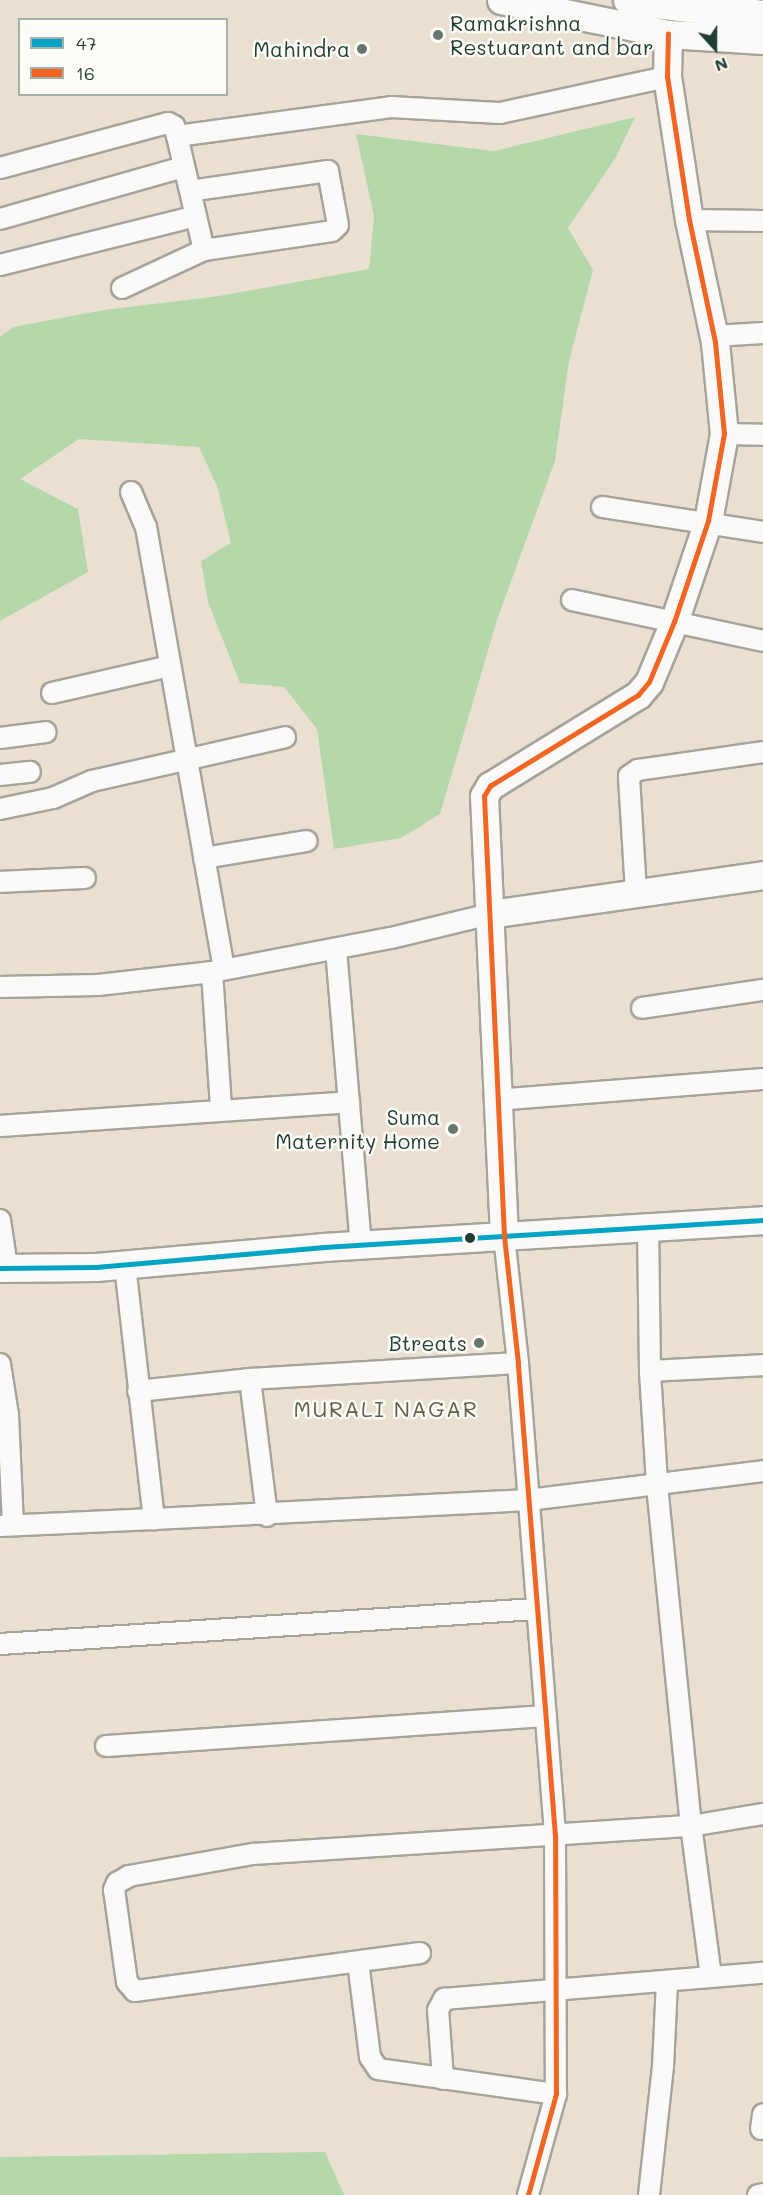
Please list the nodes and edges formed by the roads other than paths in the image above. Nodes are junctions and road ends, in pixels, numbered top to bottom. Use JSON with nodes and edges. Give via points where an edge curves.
{"nodes":[{"id":1,"x":501,"y":0,"type":"edge"},
{"id":2,"x":629,"y":0,"type":"edge"},
{"id":3,"x":763,"y":16,"type":"edge"},
{"id":4,"x":668,"y":34,"type":"junction"},
{"id":5,"x":763,"y":40,"type":"edge"},
{"id":6,"x":667,"y":77,"type":"junction"},
{"id":7,"x":177,"y":136,"type":"junction"},
{"id":8,"x":184,"y":167,"type":"junction"},
{"id":9,"x":0,"y":168,"type":"edge"},
{"id":10,"x":190,"y":191,"type":"junction"},
{"id":11,"x":196,"y":216,"type":"junction"},
{"id":12,"x":0,"y":219,"type":"edge"},
{"id":13,"x":689,"y":220,"type":"junction"},
{"id":14,"x":763,"y":221,"type":"edge"},
{"id":15,"x":204,"y":250,"type":"junction"},
{"id":16,"x":0,"y":265,"type":"edge"},
{"id":17,"x":122,"y":288,"type":"dead end"},
{"id":18,"x":763,"y":333,"type":"edge"},
{"id":19,"x":714,"y":336,"type":"junction"},
{"id":20,"x":724,"y":434,"type":"junction"},
{"id":21,"x":763,"y":435,"type":"edge"},
{"id":22,"x":131,"y":492,"type":"dead end"},
{"id":23,"x":603,"y":507,"type":"dead end"},
{"id":24,"x":708,"y":521,"type":"junction"},
{"id":25,"x":763,"y":532,"type":"edge"},
{"id":26,"x":572,"y":600,"type":"dead end"},
{"id":27,"x":674,"y":622,"type":"junction"},
{"id":28,"x":763,"y":641,"type":"edge"},
{"id":29,"x":170,"y":666,"type":"junction"},
{"id":30,"x":52,"y":693,"type":"dead end"},
{"id":31,"x":46,"y":732,"type":"dead end"},
{"id":32,"x":285,"y":737,"type":"dead end"},
{"id":33,"x":0,"y":738,"type":"edge"},
{"id":34,"x":763,"y":752,"type":"edge"},
{"id":35,"x":186,"y":759,"type":"junction"},
{"id":36,"x":30,"y":772,"type":"dead end"},
{"id":37,"x":0,"y":775,"type":"edge"},
{"id":38,"x":0,"y":809,"type":"edge"},
{"id":39,"x":307,"y":841,"type":"dead end"},
{"id":40,"x":204,"y":858,"type":"junction"},
{"id":41,"x":763,"y":875,"type":"edge"},
{"id":42,"x":85,"y":878,"type":"dead end"},
{"id":43,"x":0,"y":882,"type":"edge"},
{"id":44,"x":636,"y":892,"type":"junction"},
{"id":45,"x":490,"y":914,"type":"junction"},
{"id":46,"x":336,"y":949,"type":"junction"},
{"id":47,"x":218,"y":970,"type":"junction"},
{"id":48,"x":0,"y":987,"type":"edge"},
{"id":49,"x":763,"y":990,"type":"edge"},
{"id":50,"x":642,"y":1008,"type":"dead end"},
{"id":51,"x":763,"y":1079,"type":"edge"},
{"id":52,"x":496,"y":1100,"type":"junction"},
{"id":53,"x":349,"y":1102,"type":"junction"},
{"id":54,"x":221,"y":1109,"type":"junction"},
{"id":55,"x":0,"y":1126,"type":"edge"},
{"id":56,"x":0,"y":1220,"type":"edge"},
{"id":57,"x":763,"y":1220,"type":"edge"},
{"id":58,"x":648,"y":1227,"type":"junction"},
{"id":59,"x":504,"y":1236,"type":"junction"},
{"id":60,"x":361,"y":1245,"type":"junction"},
{"id":61,"x":125,"y":1265,"type":"junction"},
{"id":62,"x":4,"y":1268,"type":"edge"},
{"id":63,"x":519,"y":1363,"type":"junction"},
{"id":64,"x":0,"y":1364,"type":"edge"},
{"id":65,"x":763,"y":1365,"type":"edge"},
{"id":66,"x":650,"y":1371,"type":"junction"},
{"id":67,"x":250,"y":1379,"type":"junction"},
{"id":68,"x":138,"y":1391,"type":"junction"},
{"id":69,"x":4,"y":1416,"type":"edge"},
{"id":70,"x":763,"y":1471,"type":"edge"},
{"id":71,"x":657,"y":1483,"type":"junction"},
{"id":72,"x":528,"y":1500,"type":"junction"},
{"id":73,"x":267,"y":1516,"type":"junction"},
{"id":74,"x":154,"y":1519,"type":"junction"},
{"id":75,"x":7,"y":1525,"type":"edge"},
{"id":76,"x":536,"y":1609,"type":"junction"},
{"id":77,"x":0,"y":1644,"type":"edge"},
{"id":78,"x":546,"y":1716,"type":"junction"},
{"id":79,"x":106,"y":1746,"type":"dead end"},
{"id":80,"x":763,"y":1814,"type":"edge"},
{"id":81,"x":691,"y":1826,"type":"junction"},
{"id":82,"x":555,"y":1836,"type":"junction"},
{"id":83,"x":420,"y":1953,"type":"dead end"},
{"id":84,"x":358,"y":1962,"type":"junction"},
{"id":85,"x":763,"y":1973,"type":"edge"},
{"id":86,"x":711,"y":1977,"type":"junction"},
{"id":87,"x":667,"y":1981,"type":"junction"},
{"id":88,"x":556,"y":1989,"type":"junction"},
{"id":89,"x":443,"y":2079,"type":"junction"},
{"id":90,"x":556,"y":2094,"type":"junction"},
{"id":91,"x":763,"y":2194,"type":"edge"},
{"id":92,"x":528,"y":2195,"type":"edge"},
{"id":93,"x":649,"y":2195,"type":"edge"},
{"id":94,"x":758,"y":2195,"type":"edge"}],
"edges":[{"from":1,"to":4,"type":"street"},
{"from":2,"to":3,"type":"main road"},
{"from":4,"to":5,"type":"street"},
{"from":4,"to":6,"type":"street"},
{"from":6,"to":7,"type":"street","via":[[500,112],[391,107]]},
{"from":6,"to":13,"type":"street"},
{"from":7,"to":8,"type":"street"},
{"from":7,"to":9,"type":"street","via":[[174,126],[168,123]]},
{"from":8,"to":10,"type":"street"},
{"from":8,"to":12,"type":"street"},
{"from":10,"to":11,"type":"street"},
{"from":10,"to":15,"type":"street","via":[[322,171],[331,174],[339,220],[336,229]]},
{"from":11,"to":15,"type":"street"},
{"from":11,"to":16,"type":"street"},
{"from":13,"to":14,"type":"street"},
{"from":13,"to":19,"type":"street"},
{"from":15,"to":17,"type":"street"},
{"from":18,"to":19,"type":"street"},
{"from":19,"to":20,"type":"street"},
{"from":20,"to":21,"type":"street"},
{"from":20,"to":24,"type":"street"},
{"from":22,"to":29,"type":"street","via":[[146,526]]},
{"from":23,"to":24,"type":"street"},
{"from":24,"to":25,"type":"street"},
{"from":24,"to":27,"type":"street"},
{"from":26,"to":27,"type":"street"},
{"from":27,"to":28,"type":"street"},
{"from":27,"to":45,"type":"street","via":[[656,667],[638,695],[490,786],[484,808]]},
{"from":29,"to":30,"type":"street"},
{"from":29,"to":35,"type":"street"},
{"from":31,"to":33,"type":"street"},
{"from":32,"to":35,"type":"street"},
{"from":34,"to":44,"type":"street","via":[[638,770],[629,776]]},
{"from":35,"to":38,"type":"street","via":[[92,781],[53,798]]},
{"from":35,"to":40,"type":"street"},
{"from":36,"to":37,"type":"street"},
{"from":39,"to":40,"type":"street"},
{"from":40,"to":47,"type":"street"},
{"from":41,"to":44,"type":"street"},
{"from":42,"to":43,"type":"street"},
{"from":44,"to":45,"type":"street"},
{"from":45,"to":46,"type":"street"},
{"from":45,"to":52,"type":"street"},
{"from":46,"to":47,"type":"street"},
{"from":46,"to":53,"type":"street"},
{"from":47,"to":48,"type":"street","via":[[98,985]]},
{"from":47,"to":54,"type":"street"},
{"from":49,"to":50,"type":"street"},
{"from":51,"to":52,"type":"street"},
{"from":52,"to":59,"type":"street"},
{"from":53,"to":54,"type":"street"},
{"from":53,"to":60,"type":"street"},
{"from":54,"to":55,"type":"street"},
{"from":56,"to":62,"type":"street"},
{"from":57,"to":58,"type":"street"},
{"from":58,"to":59,"type":"street"},
{"from":58,"to":66,"type":"street"},
{"from":59,"to":60,"type":"street"},
{"from":59,"to":63,"type":"street"},
{"from":60,"to":61,"type":"street"},
{"from":61,"to":62,"type":"street"},
{"from":61,"to":68,"type":"street"},
{"from":63,"to":67,"type":"street"},
{"from":63,"to":72,"type":"street"},
{"from":64,"to":69,"type":"street"},
{"from":65,"to":66,"type":"street"},
{"from":66,"to":71,"type":"street"},
{"from":67,"to":68,"type":"street"},
{"from":67,"to":73,"type":"street"},
{"from":68,"to":74,"type":"street"},
{"from":69,"to":75,"type":"street"},
{"from":70,"to":71,"type":"street"},
{"from":71,"to":72,"type":"street"},
{"from":71,"to":81,"type":"street"},
{"from":72,"to":73,"type":"street"},
{"from":72,"to":76,"type":"street"},
{"from":73,"to":74,"type":"street"},
{"from":74,"to":75,"type":"street"},
{"from":76,"to":77,"type":"street"},
{"from":76,"to":78,"type":"street"},
{"from":78,"to":79,"type":"street"},
{"from":78,"to":82,"type":"street"},
{"from":80,"to":81,"type":"street"},
{"from":81,"to":82,"type":"street"},
{"from":81,"to":86,"type":"street"},
{"from":82,"to":84,"type":"street","via":[[253,1854],[129,1876],[117,1882],[114,1890],[127,1982],[135,1991]]},
{"from":82,"to":88,"type":"street"},
{"from":83,"to":84,"type":"street"},
{"from":84,"to":89,"type":"street","via":[[374,2065],[385,2072]]},
{"from":85,"to":86,"type":"street"},
{"from":86,"to":87,"type":"street"},
{"from":87,"to":88,"type":"street"},
{"from":87,"to":93,"type":"street","via":[[663,2067]]},
{"from":88,"to":89,"type":"street","via":[[444,1999],[438,2010]]},
{"from":88,"to":90,"type":"street"},
{"from":89,"to":90,"type":"street"},
{"from":90,"to":92,"type":"street"},
{"from":91,"to":94,"type":"street"}]}
